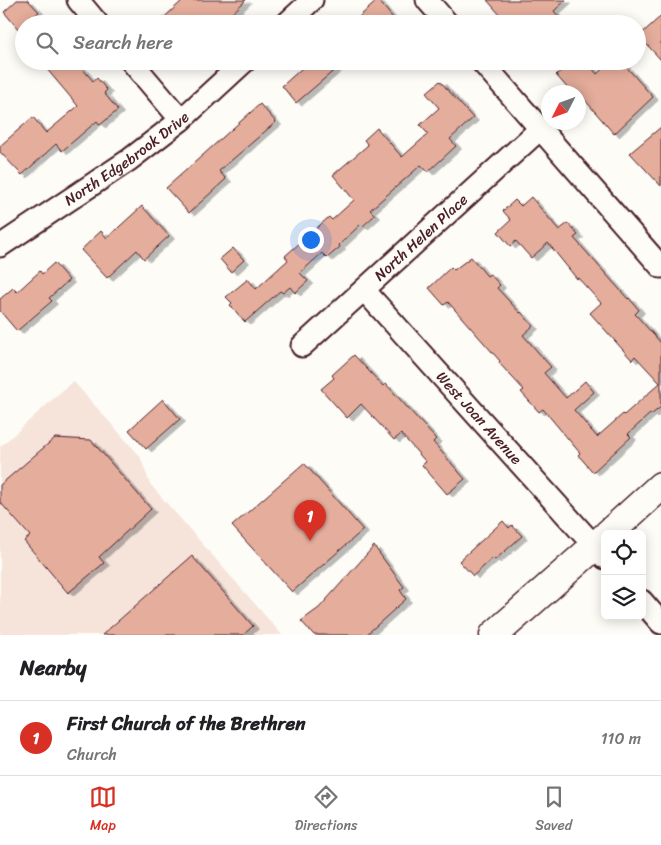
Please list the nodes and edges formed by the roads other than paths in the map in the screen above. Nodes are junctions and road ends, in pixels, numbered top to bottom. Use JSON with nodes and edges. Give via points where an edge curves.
{"nodes":[{"id":1,"x":78,"y":0,"type":"edge"},
{"id":2,"x":312,"y":0,"type":"edge"},
{"id":3,"x":427,"y":0,"type":"edge"},
{"id":4,"x":90,"y":15,"type":"edge"},
{"id":5,"x":296,"y":15,"type":"edge"},
{"id":6,"x":440,"y":15,"type":"edge"},
{"id":7,"x":139,"y":70,"type":"edge"},
{"id":8,"x":236,"y":70,"type":"edge"},
{"id":9,"x":489,"y":70,"type":"edge"},
{"id":10,"x":181,"y":120,"type":"junction"},
{"id":11,"x":540,"y":128,"type":"junction"},
{"id":12,"x":0,"y":246,"type":"edge"},
{"id":13,"x":661,"y":267,"type":"edge"},
{"id":14,"x":364,"y":290,"type":"junction"},
{"id":15,"x":302,"y":346,"type":"dead end"},
{"id":16,"x":661,"y":486,"type":"edge"},
{"id":17,"x":617,"y":530,"type":"edge"},
{"id":18,"x":601,"y":542,"type":"edge"},
{"id":19,"x":601,"y":546,"type":"edge"},
{"id":20,"x":646,"y":606,"type":"edge"},
{"id":21,"x":661,"y":623,"type":"edge"},
{"id":22,"x":494,"y":635,"type":"edge"}],
"edges":[{"from":1,"to":4,"type":"street"},
{"from":2,"to":5,"type":"street"},
{"from":3,"to":6,"type":"street"},
{"from":7,"to":10,"type":"street"},
{"from":8,"to":10,"type":"street","name":"North Edgebrook Drive"},
{"from":9,"to":11,"type":"street"},
{"from":10,"to":12,"type":"street","name":"North Edgebrook Drive","via":[[129,160]]},
{"from":11,"to":13,"type":"street"},
{"from":11,"to":14,"type":"street","name":"North Helen Place"},
{"from":14,"to":15,"type":"street","name":"North Helen Place"},
{"from":14,"to":18,"type":"street","name":"West Joan Avenue"},
{"from":16,"to":17,"type":"main road"},
{"from":19,"to":22,"type":"main road"},
{"from":20,"to":21,"type":"street"}]}
